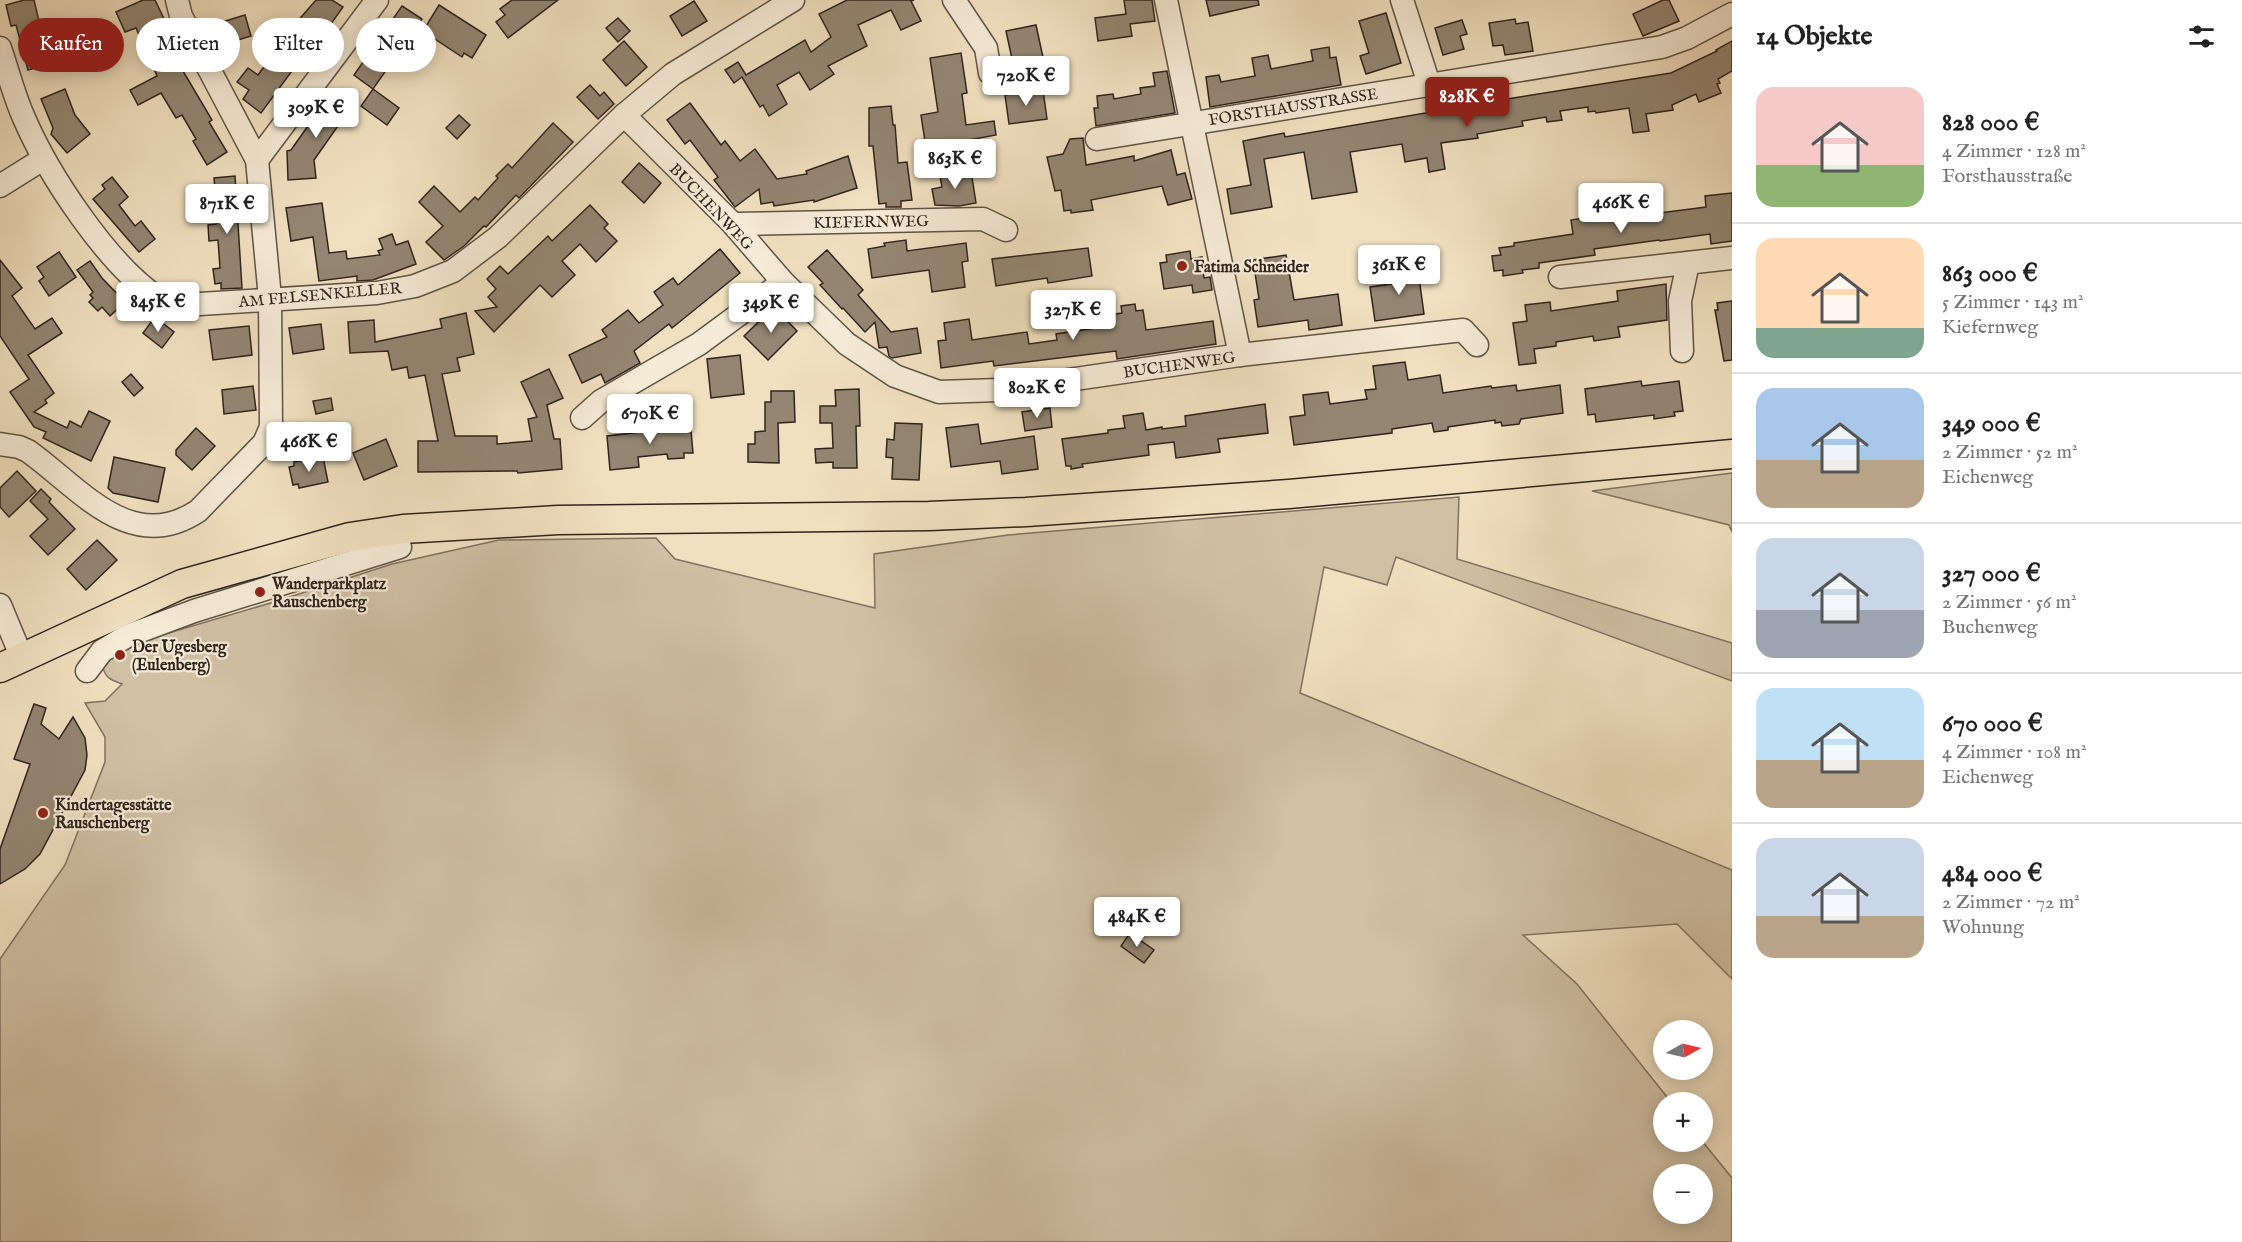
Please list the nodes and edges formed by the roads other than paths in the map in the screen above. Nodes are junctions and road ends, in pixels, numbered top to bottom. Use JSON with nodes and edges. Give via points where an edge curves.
{"nodes":[{"id":1,"x":177,"y":0,"type":"edge"},
{"id":2,"x":376,"y":0,"type":"edge"},
{"id":3,"x":793,"y":0,"type":"edge"},
{"id":4,"x":954,"y":0,"type":"edge"},
{"id":5,"x":1166,"y":0,"type":"edge"},
{"id":6,"x":1402,"y":0,"type":"edge"},
{"id":7,"x":1732,"y":14,"type":"edge"},
{"id":8,"x":0,"y":48,"type":"edge"},
{"id":9,"x":990,"y":73,"type":"dead end"},
{"id":10,"x":1429,"y":84,"type":"junction"},
{"id":11,"x":624,"y":115,"type":"junction"},
{"id":12,"x":1192,"y":122,"type":"junction"},
{"id":13,"x":1097,"y":139,"type":"dead end"},
{"id":14,"x":44,"y":159,"type":"junction"},
{"id":15,"x":257,"y":160,"type":"junction"},
{"id":16,"x":0,"y":186,"type":"edge"},
{"id":17,"x":733,"y":224,"type":"junction"},
{"id":18,"x":1006,"y":230,"type":"dead end"},
{"id":19,"x":1732,"y":258,"type":"edge"},
{"id":20,"x":1688,"y":263,"type":"junction"},
{"id":21,"x":1560,"y":277,"type":"dead end"},
{"id":22,"x":783,"y":282,"type":"junction"},
{"id":23,"x":270,"y":298,"type":"junction"},
{"id":24,"x":1477,"y":345,"type":"dead end"},
{"id":25,"x":1682,"y":351,"type":"dead end"},
{"id":26,"x":1240,"y":355,"type":"junction"},
{"id":27,"x":582,"y":418,"type":"dead end"},
{"id":28,"x":0,"y":444,"type":"edge"},
{"id":29,"x":1732,"y":454,"type":"edge"},
{"id":30,"x":400,"y":547,"type":"dead end"},
{"id":31,"x":182,"y":584,"type":"junction"},
{"id":32,"x":0,"y":605,"type":"edge"},
{"id":33,"x":194,"y":611,"type":"junction"},
{"id":34,"x":11,"y":663,"type":"edge"},
{"id":35,"x":87,"y":671,"type":"dead end"}],
"edges":[{"from":1,"to":15,"type":"street","via":[[181,16]]},
{"from":2,"to":15,"type":"street"},
{"from":3,"to":11,"type":"street","name":"AM FELSENKELLER","via":[[673,74]]},
{"from":4,"to":9,"type":"street","via":[[986,48]]},
{"from":5,"to":12,"type":"street"},
{"from":6,"to":10,"type":"street"},
{"from":7,"to":10,"type":"street","name":"FORSTHAUSSTRASSE","via":[[1662,47]]},
{"from":8,"to":14,"type":"street","name":"AM FELSENKELLER","via":[[23,117]]},
{"from":10,"to":12,"type":"street","name":"FORSTHAUSSTRASSE"},
{"from":11,"to":17,"type":"street","name":"BUCHENWEG"},
{"from":11,"to":23,"type":"street","name":"AM FELSENKELLER","via":[[498,237],[453,271],[415,286],[377,292]]},
{"from":12,"to":13,"type":"street","name":"FORSTHAUSSTRASSE"},
{"from":12,"to":26,"type":"street"},
{"from":14,"to":16,"type":"street"},
{"from":14,"to":23,"type":"street","name":"AM FELSENKELLER","via":[[101,243],[132,277],[159,298],[184,305]]},
{"from":15,"to":23,"type":"street"},
{"from":17,"to":18,"type":"street","name":"KIEFERNWEG","via":[[983,219]]},
{"from":17,"to":22,"type":"street","name":"BUCHENWEG"},
{"from":19,"to":20,"type":"street"},
{"from":20,"to":21,"type":"street"},
{"from":20,"to":25,"type":"street","via":[[1680,301]]},
{"from":22,"to":26,"type":"street","name":"BUCHENWEG","via":[[857,350],[895,376],[939,392],[999,390]]},
{"from":22,"to":27,"type":"street","via":[[699,344],[601,401]]},
{"from":23,"to":28,"type":"street","via":[[271,427],[253,455],[185,520],[150,526],[118,519],[28,451]]},
{"from":24,"to":26,"type":"street","name":"BUCHENWEG","via":[[1463,330]]},
{"from":29,"to":31,"type":"main road","via":[[1289,495],[1026,512],[558,520],[403,529],[350,537]]},
{"from":30,"to":33,"type":"street"},
{"from":31,"to":33,"type":"street"},
{"from":31,"to":34,"type":"main road"},
{"from":32,"to":34,"type":"street"},
{"from":33,"to":35,"type":"street","via":[[114,641]]}]}
